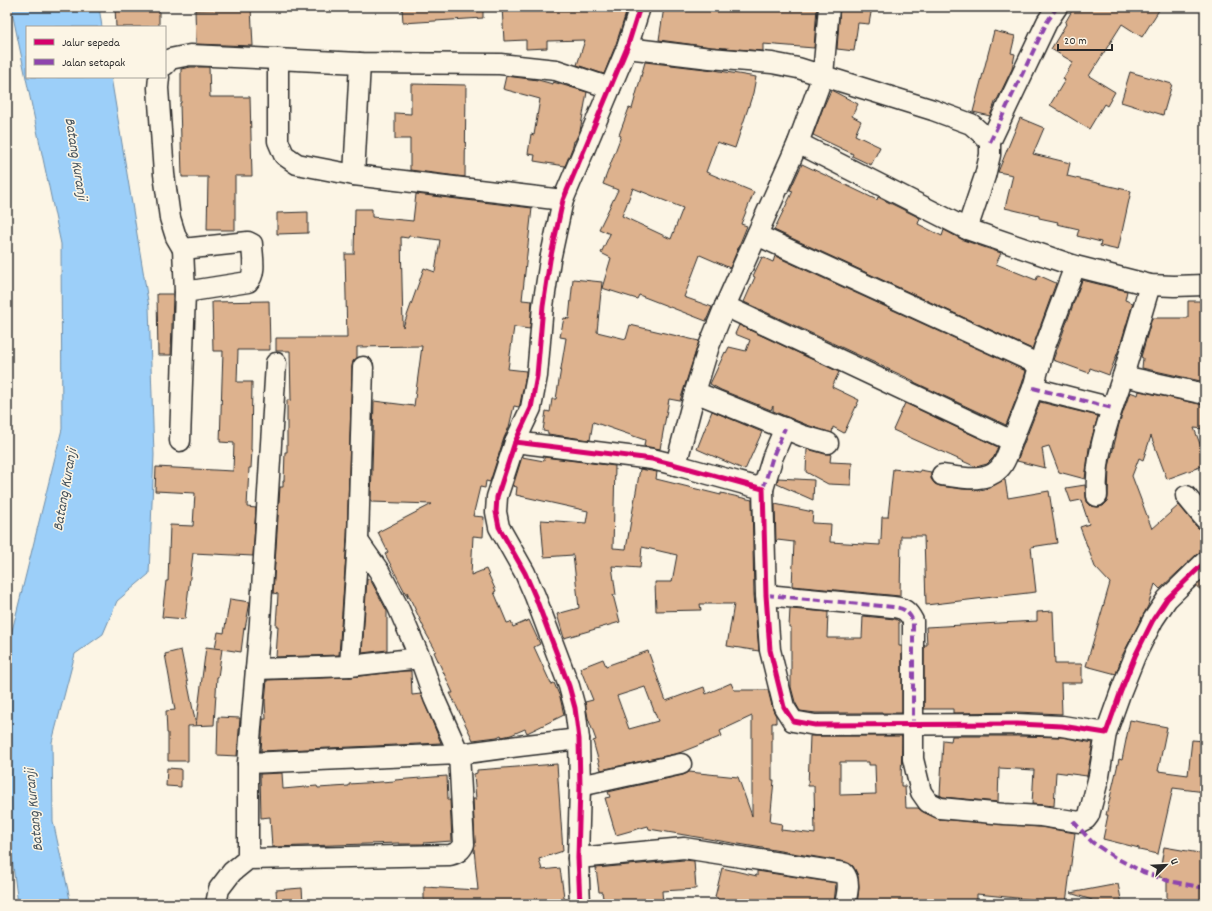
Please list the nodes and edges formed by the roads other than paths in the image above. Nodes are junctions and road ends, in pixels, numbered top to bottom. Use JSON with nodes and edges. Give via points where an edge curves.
{"nodes":[{"id":1,"x":640,"y":7,"type":"edge"},
{"id":2,"x":828,"y":7,"type":"edge"},
{"id":3,"x":1056,"y":7,"type":"edge"},
{"id":4,"x":628,"y":48,"type":"junction"},
{"id":5,"x":278,"y":59,"type":"junction"},
{"id":6,"x":360,"y":63,"type":"junction"},
{"id":7,"x":166,"y":64,"type":"edge"},
{"id":8,"x":823,"y":75,"type":"junction"},
{"id":9,"x":160,"y":78,"type":"edge"},
{"id":10,"x":610,"y":88,"type":"junction"},
{"id":11,"x":990,"y":142,"type":"junction"},
{"id":12,"x":798,"y":143,"type":"junction"},
{"id":13,"x":354,"y":175,"type":"junction"},
{"id":14,"x":563,"y":200,"type":"junction"},
{"id":15,"x":967,"y":229,"type":"junction"},
{"id":16,"x":757,"y":235,"type":"junction"},
{"id":17,"x":183,"y":249,"type":"junction"},
{"id":18,"x":1075,"y":266,"type":"junction"},
{"id":19,"x":1150,"y":285,"type":"junction"},
{"id":20,"x":1205,"y":285,"type":"edge"},
{"id":21,"x":185,"y":292,"type":"junction"},
{"id":22,"x":725,"y":306,"type":"junction"},
{"id":23,"x":276,"y":363,"type":"dead end"},
{"id":24,"x":1040,"y":365,"type":"junction"},
{"id":25,"x":363,"y":367,"type":"dead end"},
{"id":26,"x":1123,"y":376,"type":"junction"},
{"id":27,"x":1033,"y":388,"type":"junction"},
{"id":28,"x":695,"y":392,"type":"junction"},
{"id":29,"x":1205,"y":394,"type":"edge"},
{"id":30,"x":1112,"y":408,"type":"junction"},
{"id":31,"x":785,"y":428,"type":"junction"},
{"id":32,"x":1012,"y":441,"type":"junction"},
{"id":33,"x":180,"y":442,"type":"dead end"},
{"id":34,"x":515,"y":442,"type":"junction"},
{"id":35,"x":828,"y":443,"type":"dead end"},
{"id":36,"x":676,"y":465,"type":"junction"},
{"id":37,"x":942,"y":475,"type":"dead end"},
{"id":38,"x":763,"y":489,"type":"junction"},
{"id":39,"x":1097,"y":496,"type":"dead end"},
{"id":40,"x":1186,"y":496,"type":"dead end"},
{"id":41,"x":1205,"y":519,"type":"edge"},
{"id":42,"x":358,"y":541,"type":"junction"},
{"id":43,"x":1205,"y":562,"type":"edge"},
{"id":44,"x":766,"y":595,"type":"junction"},
{"id":45,"x":420,"y":658,"type":"junction"},
{"id":46,"x":350,"y":666,"type":"junction"},
{"id":47,"x":256,"y":669,"type":"junction"},
{"id":48,"x":913,"y":726,"type":"junction"},
{"id":49,"x":1106,"y":733,"type":"junction"},
{"id":50,"x":579,"y":739,"type":"junction"},
{"id":51,"x":459,"y":754,"type":"junction"},
{"id":52,"x":248,"y":763,"type":"junction"},
{"id":53,"x":681,"y":764,"type":"dead end"},
{"id":54,"x":580,"y":786,"type":"junction"},
{"id":55,"x":578,"y":858,"type":"junction"},
{"id":56,"x":248,"y":859,"type":"junction"},
{"id":57,"x":216,"y":904,"type":"edge"},
{"id":58,"x":580,"y":904,"type":"edge"},
{"id":59,"x":845,"y":904,"type":"edge"}],
"edges":[{"from":1,"to":4,"type":"street"},
{"from":2,"to":8,"type":"street"},
{"from":3,"to":11,"type":"street"},
{"from":4,"to":8,"type":"street","via":[[772,63]]},
{"from":4,"to":10,"type":"street"},
{"from":5,"to":6,"type":"street"},
{"from":5,"to":7,"type":"street","via":[[190,55],[170,59]]},
{"from":5,"to":13,"type":"street","via":[[278,141],[284,155],[297,164]]},
{"from":6,"to":10,"type":"street","via":[[500,64],[556,70]]},
{"from":6,"to":13,"type":"street"},
{"from":8,"to":11,"type":"street","via":[[971,124]]},
{"from":8,"to":12,"type":"street"},
{"from":9,"to":17,"type":"street","via":[[158,88],[169,211],[176,237]]},
{"from":10,"to":14,"type":"street"},
{"from":11,"to":15,"type":"street","via":[[985,176]]},
{"from":12,"to":15,"type":"street"},
{"from":12,"to":16,"type":"street"},
{"from":13,"to":14,"type":"street"},
{"from":14,"to":34,"type":"street","via":[[550,260],[531,408]]},
{"from":15,"to":18,"type":"street"},
{"from":16,"to":22,"type":"street"},
{"from":16,"to":24,"type":"street"},
{"from":17,"to":21,"type":"street"},
{"from":17,"to":21,"type":"street","via":[[248,242],[252,244],[253,273],[248,282]]},
{"from":18,"to":19,"type":"street"},
{"from":18,"to":24,"type":"street"},
{"from":19,"to":20,"type":"street"},
{"from":19,"to":26,"type":"street"},
{"from":21,"to":33,"type":"street"},
{"from":22,"to":28,"type":"street"},
{"from":22,"to":32,"type":"street"},
{"from":23,"to":47,"type":"street"},
{"from":24,"to":27,"type":"street"},
{"from":25,"to":42,"type":"street"},
{"from":26,"to":29,"type":"street"},
{"from":26,"to":30,"type":"street"},
{"from":27,"to":30,"type":"street"},
{"from":27,"to":32,"type":"street"},
{"from":28,"to":31,"type":"street"},
{"from":28,"to":36,"type":"street"},
{"from":30,"to":39,"type":"street","via":[[1098,461]]},
{"from":31,"to":35,"type":"street"},
{"from":31,"to":38,"type":"street"},
{"from":32,"to":37,"type":"street","via":[[1004,461],[992,474],[974,478]]},
{"from":34,"to":36,"type":"street","via":[[652,459]]},
{"from":34,"to":50,"type":"street","via":[[497,497],[499,527],[525,573],[569,686]]},
{"from":36,"to":38,"type":"street"},
{"from":38,"to":44,"type":"street"},
{"from":40,"to":41,"type":"street"},
{"from":42,"to":45,"type":"street","via":[[398,607]]},
{"from":42,"to":46,"type":"street"},
{"from":43,"to":49,"type":"street","via":[[1167,599],[1153,620],[1135,656]]},
{"from":44,"to":48,"type":"street","via":[[770,650],[784,707],[793,721],[815,726]]},
{"from":44,"to":48,"type":"street","via":[[902,608],[909,613],[913,621]]},
{"from":45,"to":46,"type":"street"},
{"from":45,"to":51,"type":"street","via":[[434,698]]},
{"from":46,"to":47,"type":"street"},
{"from":47,"to":52,"type":"street"},
{"from":48,"to":49,"type":"street","via":[[1024,724],[1062,726]]},
{"from":48,"to":49,"type":"street","via":[[914,766],[921,792],[928,802],[940,808],[1042,816],[1080,822],[1089,815]]},
{"from":50,"to":51,"type":"street"},
{"from":50,"to":54,"type":"street"},
{"from":51,"to":52,"type":"street"},
{"from":51,"to":56,"type":"street","via":[[464,844],[456,853]]},
{"from":52,"to":56,"type":"street"},
{"from":53,"to":54,"type":"street"},
{"from":54,"to":55,"type":"street"},
{"from":55,"to":58,"type":"street"},
{"from":55,"to":59,"type":"street","via":[[684,848],[844,873],[848,881]]},
{"from":56,"to":57,"type":"street","via":[[232,872],[219,889]]}]}
